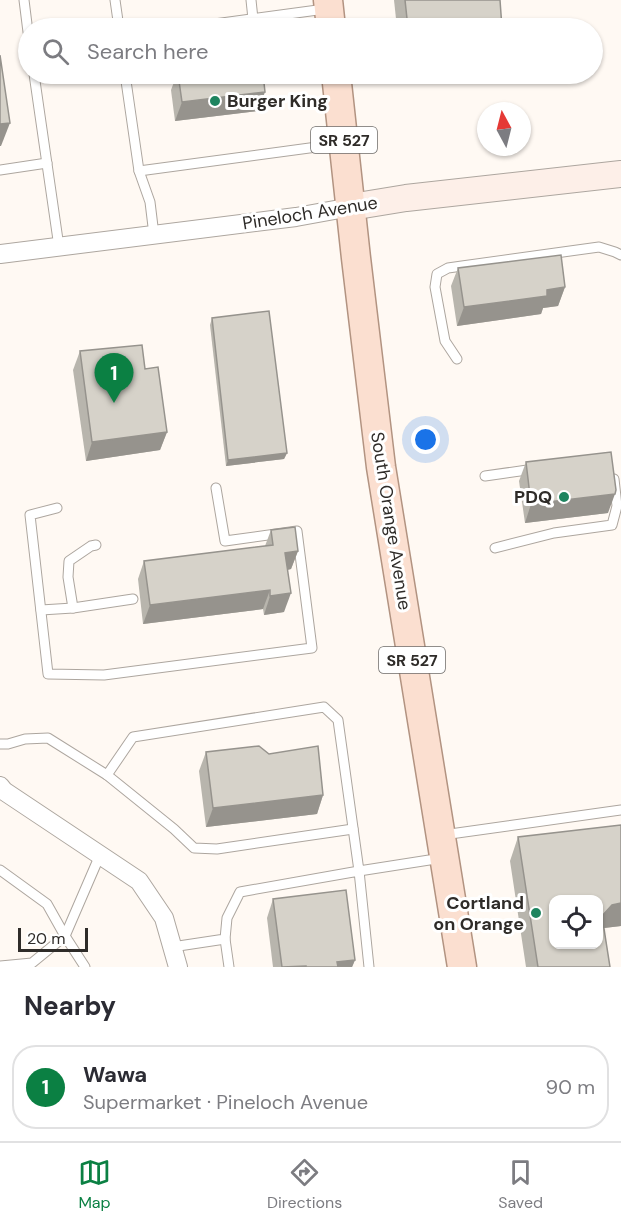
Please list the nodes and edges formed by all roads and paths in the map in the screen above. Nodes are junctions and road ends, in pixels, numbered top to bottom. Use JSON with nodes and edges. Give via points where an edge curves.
{"nodes":[{"id":1,"x":24,"y":0,"type":"edge"},
{"id":2,"x":115,"y":0,"type":"edge"},
{"id":3,"x":251,"y":0,"type":"edge"},
{"id":4,"x":330,"y":12,"type":"edge"},
{"id":5,"x":26,"y":18,"type":"edge"},
{"id":6,"x":118,"y":18,"type":"edge"},
{"id":7,"x":253,"y":18,"type":"edge"},
{"id":8,"x":264,"y":18,"type":"edge"},
{"id":9,"x":35,"y":84,"type":"edge"},
{"id":10,"x":127,"y":84,"type":"edge"},
{"id":11,"x":337,"y":84,"type":"edge"},
{"id":12,"x":344,"y":143,"type":"junction"},
{"id":13,"x":47,"y":163,"type":"junction"},
{"id":14,"x":0,"y":170,"type":"edge"},
{"id":15,"x":140,"y":171,"type":"junction"},
{"id":16,"x":621,"y":174,"type":"edge"},
{"id":17,"x":351,"y":207,"type":"junction"},
{"id":18,"x":154,"y":235,"type":"junction"},
{"id":19,"x":58,"y":247,"type":"junction"},
{"id":20,"x":0,"y":254,"type":"edge"},
{"id":21,"x":621,"y":255,"type":"edge"},
{"id":22,"x":457,"y":359,"type":"dead end"},
{"id":23,"x":545,"y":467,"type":"edge"},
{"id":24,"x":613,"y":469,"type":"edge"},
{"id":25,"x":485,"y":476,"type":"dead end"},
{"id":26,"x":216,"y":488,"type":"dead end"},
{"id":27,"x":57,"y":508,"type":"dead end"},
{"id":28,"x":96,"y":545,"type":"dead end"},
{"id":29,"x":495,"y":548,"type":"dead end"},
{"id":30,"x":133,"y":599,"type":"dead end"},
{"id":31,"x":73,"y":608,"type":"junction"},
{"id":32,"x":41,"y":610,"type":"junction"},
{"id":33,"x":0,"y":744,"type":"edge"},
{"id":34,"x":107,"y":775,"type":"junction"},
{"id":35,"x":0,"y":786,"type":"edge"},
{"id":36,"x":621,"y":810,"type":"edge"},
{"id":37,"x":353,"y":829,"type":"junction"},
{"id":38,"x":443,"y":847,"type":"junction"},
{"id":39,"x":100,"y":855,"type":"junction"},
{"id":40,"x":0,"y":870,"type":"edge"},
{"id":41,"x":359,"y":871,"type":"junction"},
{"id":42,"x":65,"y":936,"type":"junction"},
{"id":43,"x":225,"y":939,"type":"junction"},
{"id":44,"x":172,"y":947,"type":"junction"},
{"id":45,"x":0,"y":966,"type":"edge"},
{"id":46,"x":85,"y":967,"type":"edge"},
{"id":47,"x":178,"y":967,"type":"edge"},
{"id":48,"x":230,"y":967,"type":"edge"},
{"id":49,"x":369,"y":967,"type":"edge"},
{"id":50,"x":462,"y":967,"type":"edge"}],
"edges":[{"from":1,"to":5,"type":"lane"},
{"from":2,"to":6,"type":"lane"},
{"from":3,"to":7,"type":"lane"},
{"from":4,"to":8,"type":"lane"},
{"from":9,"to":13,"type":"lane"},
{"from":10,"to":15,"type":"lane"},
{"from":11,"to":12,"type":"main road","name":"South Orange Avenue","number":"SR 527"},
{"from":12,"to":15,"type":"lane"},
{"from":12,"to":17,"type":"main road","name":"South Orange Avenue","number":"SR 527"},
{"from":13,"to":14,"type":"lane"},
{"from":13,"to":19,"type":"lane"},
{"from":15,"to":18,"type":"lane","via":[[150,202]]},
{"from":16,"to":17,"type":"street","name":"Pineloch Avenue"},
{"from":17,"to":18,"type":"street","name":"Pineloch Avenue"},
{"from":17,"to":38,"type":"main road","name":"South Orange Avenue","number":"SR 527","via":[[383,478]]},
{"from":18,"to":19,"type":"street","name":"Pineloch Avenue"},
{"from":19,"to":20,"type":"street","name":"Pineloch Avenue"},
{"from":21,"to":22,"type":"lane","via":[[599,247],[448,268],[436,274],[445,341]]},
{"from":23,"to":25,"type":"lane"},
{"from":24,"to":29,"type":"lane","via":[[617,506],[612,525],[554,533]]},
{"from":26,"to":32,"type":"lane","via":[[225,541],[297,531],[312,648],[104,675],[48,674]]},
{"from":27,"to":32,"type":"lane","via":[[30,515]]},
{"from":28,"to":31,"type":"lane","via":[[69,561]]},
{"from":30,"to":31,"type":"lane"},
{"from":31,"to":32,"type":"lane"},
{"from":33,"to":34,"type":"lane","via":[[48,738]]},
{"from":34,"to":37,"type":"lane","via":[[194,848],[217,849]]},
{"from":34,"to":37,"type":"lane","via":[[133,737],[324,707],[338,720]]},
{"from":35,"to":39,"type":"street"},
{"from":36,"to":38,"type":"lane"},
{"from":37,"to":41,"type":"lane"},
{"from":38,"to":41,"type":"lane"},
{"from":38,"to":50,"type":"main road","name":"South Orange Avenue","number":"SR 527"},
{"from":39,"to":42,"type":"lane"},
{"from":39,"to":44,"type":"street","via":[[139,880],[164,918]]},
{"from":40,"to":42,"type":"lane","via":[[47,904]]},
{"from":41,"to":43,"type":"lane","via":[[240,892],[227,918]]},
{"from":41,"to":49,"type":"lane"},
{"from":42,"to":45,"type":"lane","via":[[32,963]]},
{"from":42,"to":46,"type":"lane"},
{"from":43,"to":44,"type":"lane"},
{"from":43,"to":48,"type":"lane"},
{"from":44,"to":47,"type":"street"}]}
